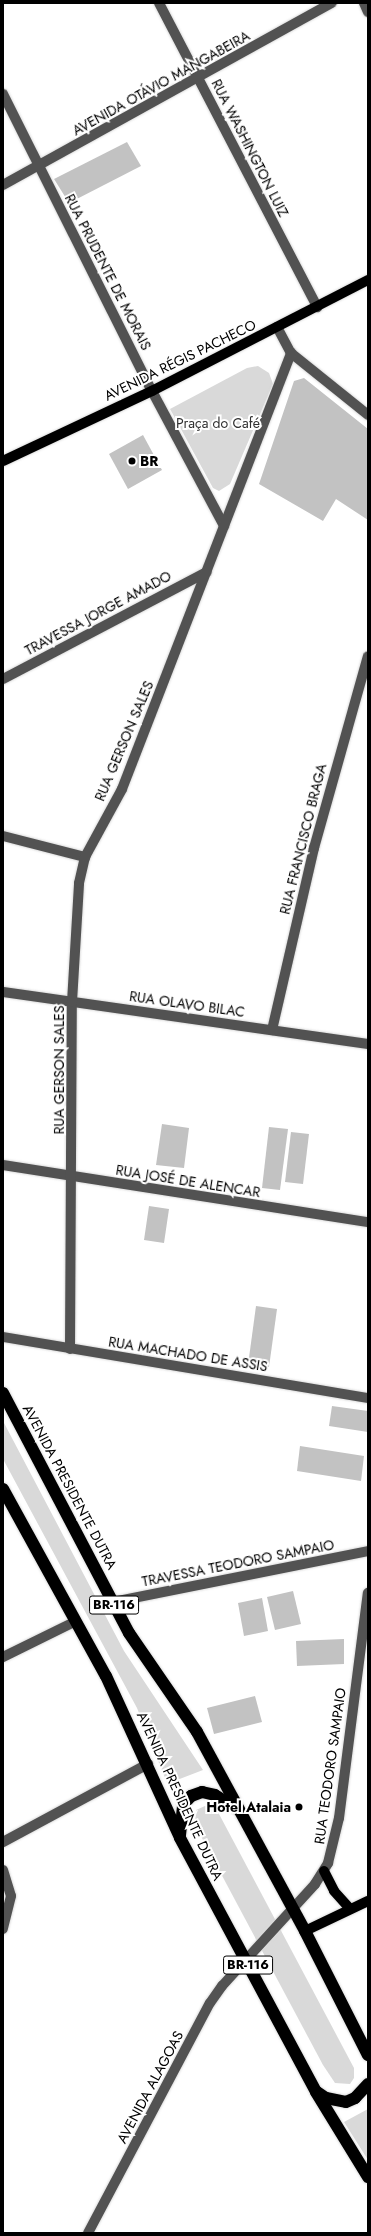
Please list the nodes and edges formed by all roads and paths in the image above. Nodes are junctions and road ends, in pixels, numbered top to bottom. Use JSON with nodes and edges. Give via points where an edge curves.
{"nodes":[{"id":1,"x":159,"y":3,"type":"edge"},
{"id":2,"x":332,"y":3,"type":"edge"},
{"id":3,"x":364,"y":3,"type":"edge"},
{"id":4,"x":368,"y":12,"type":"edge"},
{"id":5,"x":199,"y":79,"type":"junction"},
{"id":6,"x":3,"y":94,"type":"edge"},
{"id":7,"x":40,"y":166,"type":"junction"},
{"id":8,"x":3,"y":185,"type":"edge"},
{"id":9,"x":368,"y":280,"type":"edge"},
{"id":10,"x":317,"y":307,"type":"junction"},
{"id":11,"x":277,"y":327,"type":"junction"},
{"id":12,"x":291,"y":353,"type":"junction"},
{"id":13,"x":152,"y":390,"type":"junction"},
{"id":14,"x":368,"y":415,"type":"edge"},
{"id":15,"x":3,"y":461,"type":"edge"},
{"id":16,"x":224,"y":526,"type":"junction"},
{"id":17,"x":206,"y":572,"type":"junction"},
{"id":18,"x":368,"y":656,"type":"edge"},
{"id":19,"x":3,"y":680,"type":"edge"},
{"id":20,"x":3,"y":836,"type":"edge"},
{"id":21,"x":85,"y":857,"type":"junction"},
{"id":22,"x":3,"y":992,"type":"edge"},
{"id":23,"x":72,"y":1002,"type":"junction"},
{"id":24,"x":272,"y":1030,"type":"junction"},
{"id":25,"x":368,"y":1044,"type":"edge"},
{"id":26,"x":3,"y":1164,"type":"edge"},
{"id":27,"x":73,"y":1177,"type":"junction"},
{"id":28,"x":368,"y":1222,"type":"edge"},
{"id":29,"x":3,"y":1337,"type":"edge"},
{"id":30,"x":70,"y":1349,"type":"junction"},
{"id":31,"x":3,"y":1393,"type":"edge"},
{"id":32,"x":368,"y":1398,"type":"edge"},
{"id":33,"x":3,"y":1489,"type":"edge"},
{"id":34,"x":368,"y":1551,"type":"edge"},
{"id":35,"x":368,"y":1593,"type":"edge"},
{"id":36,"x":113,"y":1602,"type":"junction"},
{"id":37,"x":74,"y":1622,"type":"junction"},
{"id":38,"x":365,"y":1642,"type":"edge"},
{"id":39,"x":3,"y":1657,"type":"edge"},
{"id":40,"x":148,"y":1764,"type":"junction"},
{"id":41,"x":238,"y":1810,"type":"junction"},
{"id":42,"x":180,"y":1838,"type":"junction"},
{"id":43,"x":3,"y":1842,"type":"edge"},
{"id":44,"x":3,"y":1870,"type":"edge"},
{"id":45,"x":324,"y":1871,"type":"junction"},
{"id":46,"x":368,"y":1901,"type":"edge"},
{"id":47,"x":292,"y":1909,"type":"junction"},
{"id":48,"x":350,"y":1909,"type":"junction"},
{"id":49,"x":3,"y":1929,"type":"edge"},
{"id":50,"x":305,"y":1931,"type":"junction"},
{"id":51,"x":246,"y":1960,"type":"junction"},
{"id":52,"x":368,"y":2055,"type":"edge"},
{"id":53,"x":368,"y":2084,"type":"edge"},
{"id":54,"x":316,"y":2092,"type":"junction"},
{"id":55,"x":368,"y":2177,"type":"edge"},
{"id":56,"x":88,"y":2233,"type":"edge"}],
"edges":[{"from":1,"to":5,"type":"street","name":"RUA WASHINGTON LUIZ"},
{"from":2,"to":5,"type":"street","name":"AVENIDA OTÁVIO MANGABEIRA"},
{"from":3,"to":4,"type":"street"},
{"from":5,"to":7,"type":"street","name":"AVENIDA OTÁVIO MANGABEIRA"},
{"from":5,"to":10,"type":"street","name":"RUA WASHINGTON LUIZ"},
{"from":6,"to":7,"type":"street","name":"RUA PRUDENTE DE MORAIS"},
{"from":7,"to":8,"type":"street","name":"AVENIDA OTÁVIO MANGABEIRA"},
{"from":7,"to":13,"type":"street","name":"RUA PRUDENTE DE MORAIS"},
{"from":9,"to":10,"type":"main road","name":"AVENIDA RÉGIS PACHECO"},
{"from":10,"to":11,"type":"main road","name":"AVENIDA RÉGIS PACHECO"},
{"from":11,"to":12,"type":"street"},
{"from":11,"to":13,"type":"main road","name":"AVENIDA RÉGIS PACHECO"},
{"from":12,"to":14,"type":"street"},
{"from":12,"to":16,"type":"street","name":"RUA GERSON SALES"},
{"from":13,"to":15,"type":"main road","name":"AVENIDA RÉGIS PACHECO"},
{"from":13,"to":16,"type":"street","name":"RUA PRUDENTE DE MORAIS"},
{"from":16,"to":17,"type":"street","name":"RUA GERSON SALES"},
{"from":17,"to":19,"type":"street","name":"TRAVESSA JORGE AMADO"},
{"from":17,"to":21,"type":"street","name":"RUA GERSON SALES","via":[[122,789]]},
{"from":18,"to":24,"type":"street","name":"RUA FRANCISCO BRAGA","via":[[314,848]]},
{"from":20,"to":21,"type":"street"},
{"from":21,"to":23,"type":"street","name":"RUA GERSON SALES","via":[[75,917]]},
{"from":22,"to":23,"type":"street","name":"RUA OLAVO BILAC"},
{"from":23,"to":24,"type":"street","name":"RUA OLAVO BILAC"},
{"from":23,"to":27,"type":"street","name":"RUA GERSON SALES"},
{"from":24,"to":25,"type":"street","name":"RUA OLAVO BILAC"},
{"from":26,"to":27,"type":"street","name":"RUA JOSÉ DE ALENCAR"},
{"from":27,"to":28,"type":"street","name":"RUA JOSÉ DE ALENCAR"},
{"from":27,"to":30,"type":"street","name":"RUA GERSON SALES"},
{"from":29,"to":30,"type":"street","name":"RUA MACHADO DE ASSIS"},
{"from":30,"to":32,"type":"street","name":"RUA MACHADO DE ASSIS"},
{"from":31,"to":36,"type":"highway","name":"AVENIDA PRESIDENTE DUTRA","number":"BR-116"},
{"from":33,"to":37,"type":"highway","name":"AVENIDA PRESIDENTE DUTRA","number":"BR-116"},
{"from":34,"to":36,"type":"street","name":"TRAVESSA TEODORO SAMPAIO"},
{"from":35,"to":38,"type":"street","name":"RUA TEODORO SAMPAIO"},
{"from":36,"to":41,"type":"highway","name":"AVENIDA PRESIDENTE DUTRA","number":"BR-116","via":[[152,1669],[196,1732]]},
{"from":37,"to":39,"type":"street"},
{"from":37,"to":40,"type":"highway","name":"AVENIDA PRESIDENTE DUTRA","number":"BR-116","via":[[106,1676]]},
{"from":38,"to":45,"type":"street","name":"RUA TEODORO SAMPAIO","via":[[339,1818]]},
{"from":40,"to":42,"type":"highway","name":"AVENIDA PRESIDENTE DUTRA","number":"BR-116"},
{"from":40,"to":43,"type":"street"},
{"from":41,"to":42,"type":"highway","via":[[215,1795],[202,1792],[191,1796],[183,1805]]},
{"from":41,"to":47,"type":"highway","name":"AVENIDA PRESIDENTE DUTRA","number":"BR-116"},
{"from":42,"to":51,"type":"highway","name":"AVENIDA PRESIDENTE DUTRA","number":"BR-116"},
{"from":44,"to":49,"type":"street","via":[[11,1896]]},
{"from":45,"to":47,"type":"street","name":"RUA TEODORO SAMPAIO"},
{"from":45,"to":48,"type":"main road","via":[[334,1891]]},
{"from":46,"to":48,"type":"main road"},
{"from":47,"to":50,"type":"highway","name":"AVENIDA PRESIDENTE DUTRA","number":"BR-116"},
{"from":47,"to":51,"type":"street","name":"RUA TEODORO SAMPAIO"},
{"from":48,"to":50,"type":"main road"},
{"from":50,"to":52,"type":"highway","name":"AVENIDA PRESIDENTE DUTRA","number":"BR-116"},
{"from":51,"to":54,"type":"highway","name":"AVENIDA PRESIDENTE DUTRA","number":"BR-116"},
{"from":51,"to":56,"type":"street","name":"AVENIDA ALAGOAS","via":[[210,2003]]},
{"from":53,"to":54,"type":"highway","via":[[355,2098],[346,2102],[326,2098]]},
{"from":54,"to":55,"type":"highway","name":"AVENIDA PRESIDENTE DUTRA","number":"BR-116"}]}
